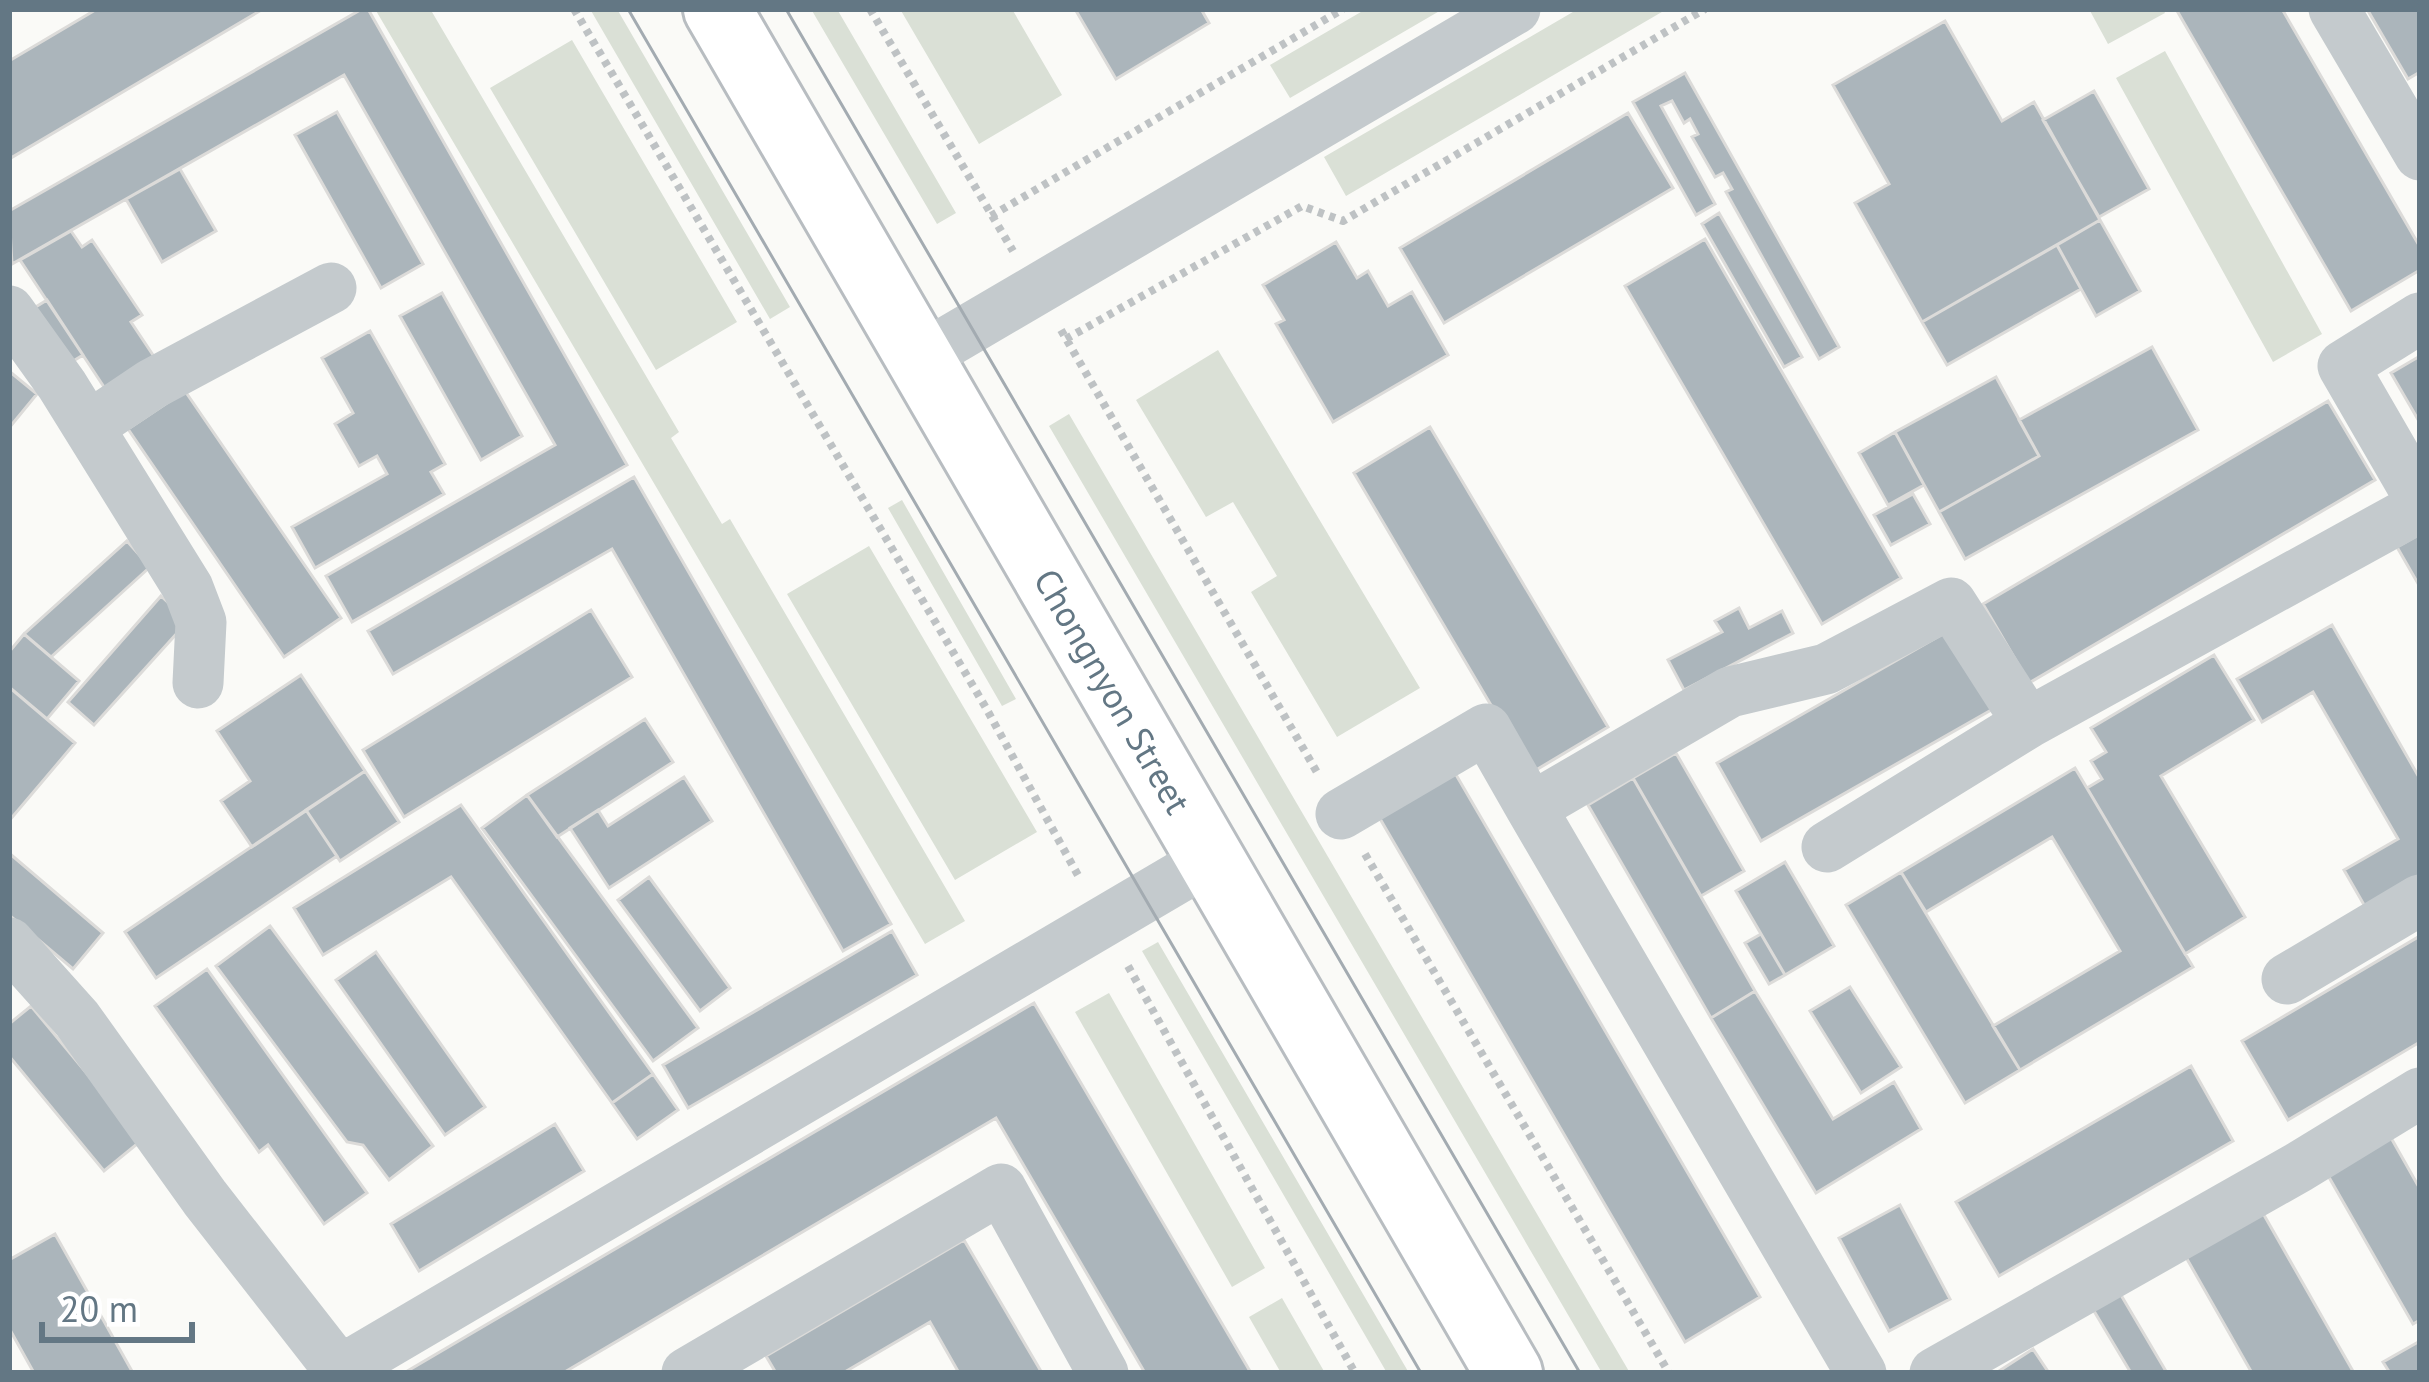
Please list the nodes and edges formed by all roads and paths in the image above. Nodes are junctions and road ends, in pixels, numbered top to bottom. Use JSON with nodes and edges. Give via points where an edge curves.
{"nodes":[{"id":1,"x":574,"y":9,"type":"edge"},
{"id":2,"x":717,"y":9,"type":"edge"},
{"id":3,"x":870,"y":9,"type":"edge"},
{"id":4,"x":1343,"y":9,"type":"edge"},
{"id":5,"x":1515,"y":9,"type":"edge"},
{"id":6,"x":1705,"y":9,"type":"edge"},
{"id":7,"x":2334,"y":9,"type":"edge"},
{"id":8,"x":2406,"y":99,"type":"edge"},
{"id":9,"x":2420,"y":155,"type":"edge"},
{"id":10,"x":991,"y":216,"type":"junction"},
{"id":11,"x":1036,"y":288,"type":"junction"},
{"id":12,"x":331,"y":289,"type":"dead end"},
{"id":13,"x":9,"y":311,"type":"edge"},
{"id":14,"x":2420,"y":318,"type":"edge"},
{"id":15,"x":1066,"y":338,"type":"junction"},
{"id":16,"x":920,"y":358,"type":"junction"},
{"id":17,"x":88,"y":427,"type":"junction"},
{"id":18,"x":2420,"y":503,"type":"edge"},
{"id":19,"x":198,"y":683,"type":"dead end"},
{"id":20,"x":2028,"y":723,"type":"junction"},
{"id":21,"x":1532,"y":808,"type":"junction"},
{"id":22,"x":1341,"y":814,"type":"junction"},
{"id":23,"x":1827,"y":847,"type":"dead end"},
{"id":24,"x":1210,"y":859,"type":"junction"},
{"id":25,"x":2420,"y":900,"type":"edge"},
{"id":26,"x":1103,"y":921,"type":"junction"},
{"id":27,"x":9,"y":944,"type":"edge"},
{"id":28,"x":2287,"y":979,"type":"dead end"},
{"id":29,"x":2420,"y":1093,"type":"edge"},
{"id":30,"x":338,"y":1372,"type":"edge"},
{"id":31,"x":686,"y":1373,"type":"edge"},
{"id":32,"x":1103,"y":1373,"type":"edge"},
{"id":33,"x":1355,"y":1373,"type":"edge"},
{"id":34,"x":1509,"y":1373,"type":"edge"},
{"id":35,"x":1669,"y":1373,"type":"edge"},
{"id":36,"x":1861,"y":1373,"type":"edge"},
{"id":37,"x":1935,"y":1373,"type":"edge"}],
"edges":[{"from":1,"to":26,"type":"path"},
{"from":2,"to":16,"type":"main road","name":"Chongnyon Street"},
{"from":3,"to":10,"type":"path"},
{"from":4,"to":10,"type":"path"},
{"from":5,"to":11,"type":"street"},
{"from":6,"to":15,"type":"path","via":[[1343,221],[1302,206]]},
{"from":7,"to":8,"type":"street"},
{"from":8,"to":9,"type":"street"},
{"from":10,"to":11,"type":"path"},
{"from":11,"to":15,"type":"path"},
{"from":11,"to":16,"type":"street"},
{"from":12,"to":17,"type":"street"},
{"from":13,"to":17,"type":"street"},
{"from":14,"to":18,"type":"street","via":[[2343,365]]},
{"from":15,"to":22,"type":"path"},
{"from":16,"to":24,"type":"main road","name":"Chongnyon Street"},
{"from":17,"to":19,"type":"street","via":[[188,588],[201,622]]},
{"from":18,"to":20,"type":"street"},
{"from":20,"to":21,"type":"street","via":[[1951,603],[1826,669],[1730,692]]},
{"from":20,"to":23,"type":"street"},
{"from":21,"to":22,"type":"street","via":[[1486,729]]},
{"from":21,"to":36,"type":"street"},
{"from":22,"to":35,"type":"path"},
{"from":24,"to":26,"type":"street"},
{"from":24,"to":34,"type":"main road","name":"Chongnyon Street"},
{"from":25,"to":28,"type":"street"},
{"from":26,"to":30,"type":"street"},
{"from":26,"to":33,"type":"path"},
{"from":27,"to":30,"type":"street","via":[[77,1019]]},
{"from":29,"to":37,"type":"street"},
{"from":31,"to":32,"type":"street","via":[[1001,1189]]}]}
